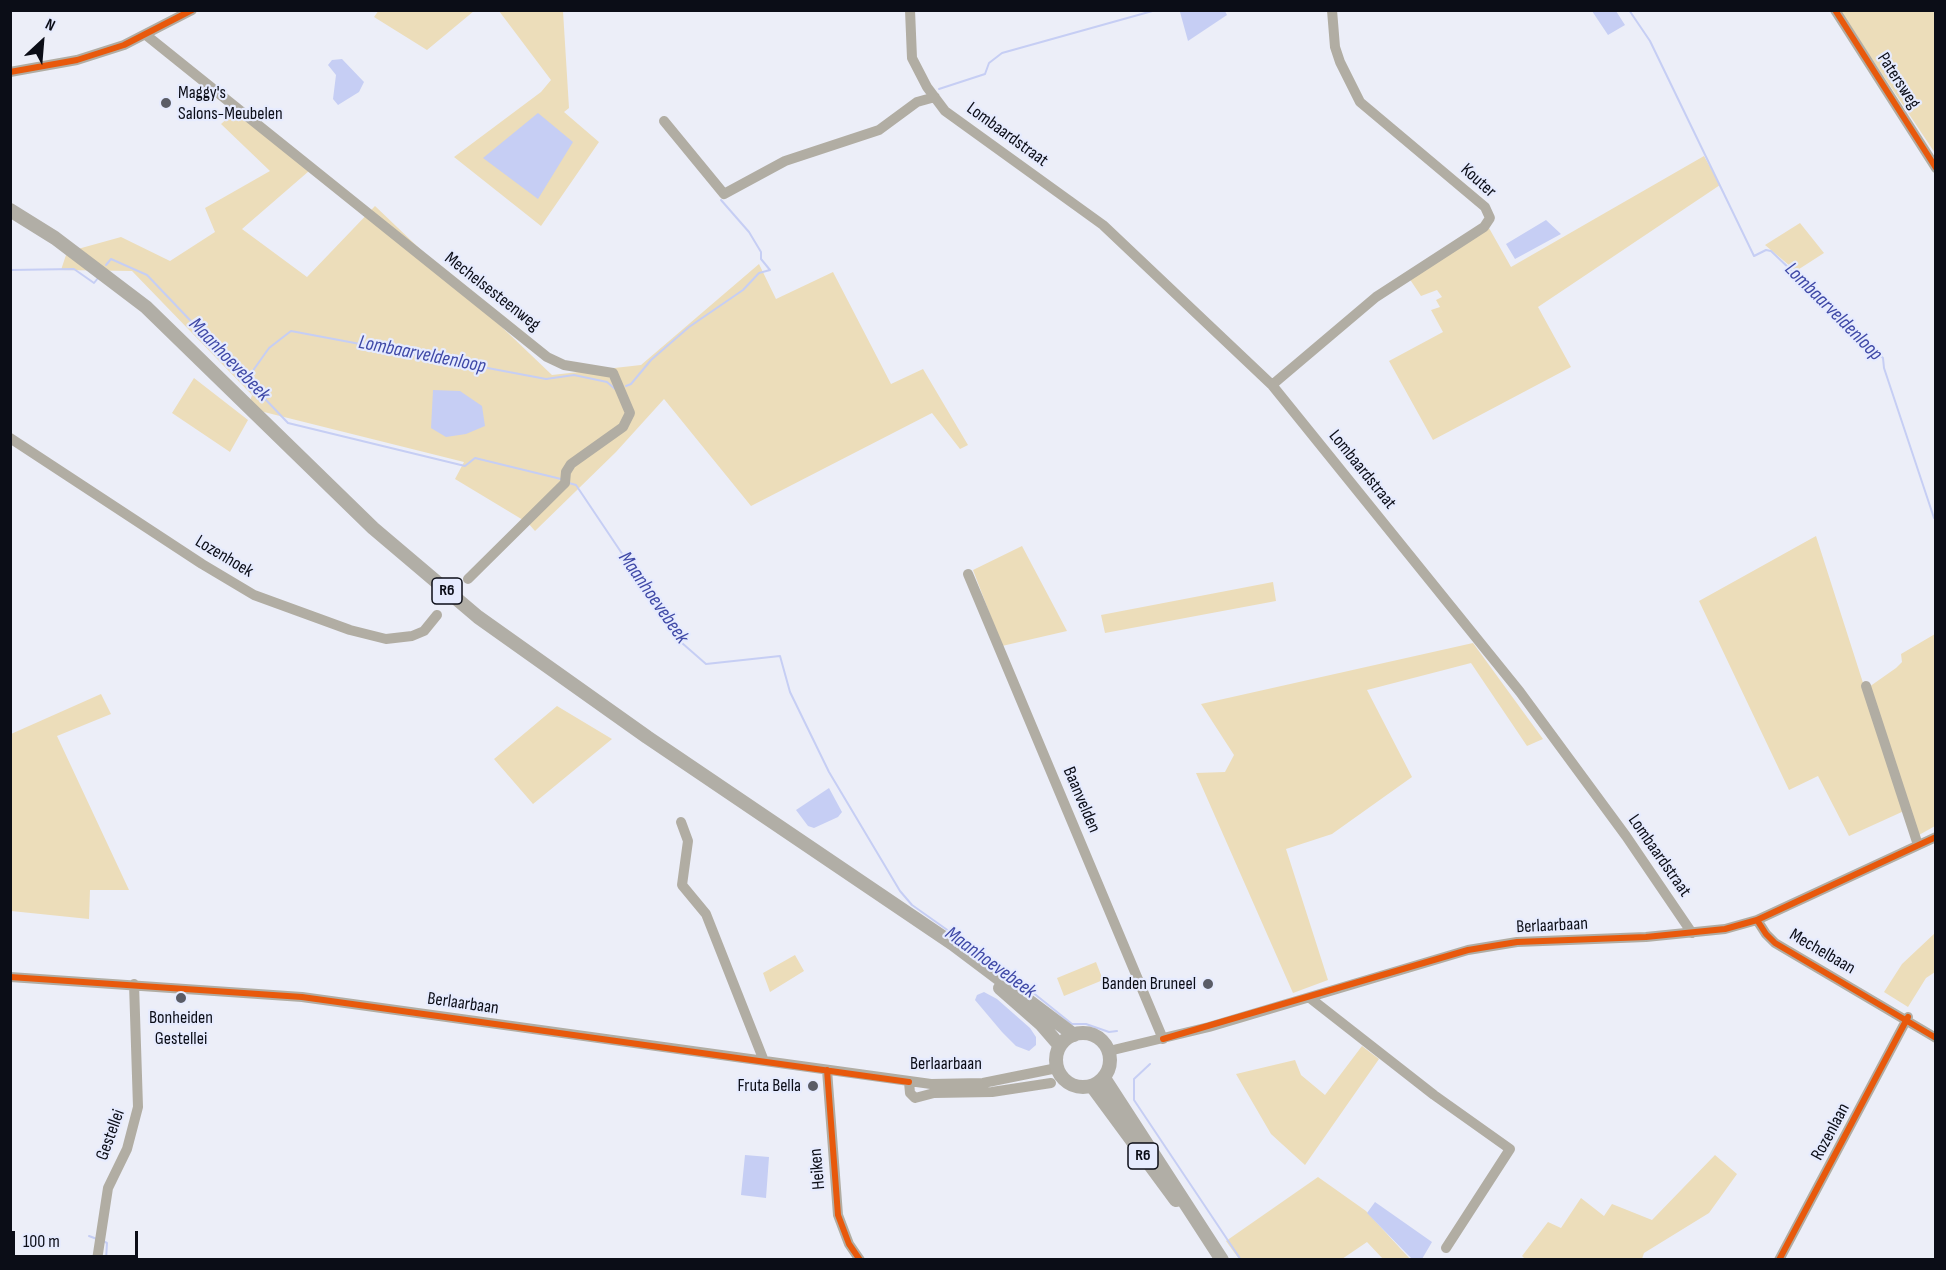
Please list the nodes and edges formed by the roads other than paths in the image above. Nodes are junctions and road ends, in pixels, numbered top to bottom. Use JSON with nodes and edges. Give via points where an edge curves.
{"nodes":[{"id":1,"x":192,"y":10,"type":"edge"},
{"id":2,"x":910,"y":10,"type":"edge"},
{"id":3,"x":1332,"y":10,"type":"edge"},
{"id":4,"x":1835,"y":10,"type":"edge"},
{"id":5,"x":146,"y":35,"type":"junction"},
{"id":6,"x":10,"y":72,"type":"edge"},
{"id":7,"x":935,"y":97,"type":"junction"},
{"id":8,"x":664,"y":121,"type":"dead end"},
{"id":9,"x":1935,"y":168,"type":"edge"},
{"id":10,"x":10,"y":210,"type":"edge"},
{"id":11,"x":1272,"y":385,"type":"junction"},
{"id":12,"x":10,"y":438,"type":"edge"},
{"id":13,"x":968,"y":574,"type":"dead end"},
{"id":14,"x":468,"y":579,"type":"dead end"},
{"id":15,"x":437,"y":615,"type":"dead end"},
{"id":16,"x":1866,"y":686,"type":"dead end"},
{"id":17,"x":681,"y":822,"type":"dead end"},
{"id":18,"x":1935,"y":837,"type":"edge"},
{"id":19,"x":1918,"y":845,"type":"junction"},
{"id":20,"x":1757,"y":920,"type":"junction"},
{"id":21,"x":922,"y":925,"type":"junction"},
{"id":22,"x":1692,"y":933,"type":"junction"},
{"id":23,"x":10,"y":977,"type":"edge"},
{"id":24,"x":134,"y":984,"type":"junction"},
{"id":25,"x":1310,"y":998,"type":"junction"},
{"id":26,"x":1907,"y":1020,"type":"junction"},
{"id":27,"x":1074,"y":1035,"type":"junction"},
{"id":28,"x":1935,"y":1037,"type":"edge"},
{"id":29,"x":1163,"y":1039,"type":"junction"},
{"id":30,"x":1060,"y":1046,"type":"junction"},
{"id":31,"x":1108,"y":1051,"type":"junction"},
{"id":32,"x":764,"y":1061,"type":"junction"},
{"id":33,"x":1057,"y":1068,"type":"junction"},
{"id":34,"x":827,"y":1070,"type":"junction"},
{"id":35,"x":909,"y":1082,"type":"junction"},
{"id":36,"x":1098,"y":1082,"type":"junction"},
{"id":37,"x":1051,"y":1083,"type":"dead end"},
{"id":38,"x":1446,"y":1248,"type":"dead end"},
{"id":39,"x":97,"y":1260,"type":"edge"},
{"id":40,"x":860,"y":1260,"type":"edge"},
{"id":41,"x":1222,"y":1260,"type":"edge"},
{"id":42,"x":1779,"y":1260,"type":"edge"}],
"edges":[{"from":1,"to":5,"type":"street"},
{"from":2,"to":7,"type":"street","name":"Lombaardstraat","via":[[912,58]]},
{"from":3,"to":11,"type":"street","name":"Kouter","via":[[1335,47],[1360,102],[1485,207],[1490,219],[1484,227],[1376,297]]},
{"from":4,"to":9,"type":"street","name":"Patersweg"},
{"from":5,"to":6,"type":"street","via":[[77,60]]},
{"from":5,"to":14,"type":"street","name":"Mechelsesteenweg","via":[[547,357],[564,365],[613,373],[630,413],[623,427],[571,464],[565,483]]},
{"from":7,"to":8,"type":"street","via":[[917,102],[879,130],[785,161],[724,194]]},
{"from":7,"to":11,"type":"street","name":"Lombaardstraat","via":[[945,111],[1102,225]]},
{"from":10,"to":21,"type":"main road","number":"R6","via":[[146,307],[366,521],[478,617]]},
{"from":11,"to":22,"type":"street","name":"Lombaardstraat","via":[[1520,692]]},
{"from":12,"to":15,"type":"street","name":"Lozenhoek","via":[[254,595],[350,630],[387,639],[424,631]]},
{"from":13,"to":29,"type":"street","name":"Baanvelden"},
{"from":16,"to":19,"type":"street"},
{"from":17,"to":32,"type":"street","via":[[688,841],[682,885],[706,914]]},
{"from":18,"to":19,"type":"street","name":"Berlaarbaan"},
{"from":19,"to":20,"type":"street","name":"Berlaarbaan"},
{"from":20,"to":22,"type":"street","name":"Berlaarbaan"},
{"from":20,"to":26,"type":"street","name":"Mechelbaan","via":[[1775,943]]},
{"from":21,"to":27,"type":"main road","number":"R6"},
{"from":21,"to":30,"type":"main road","number":"R6","via":[[1041,1024]]},
{"from":22,"to":25,"type":"street","name":"Berlaarbaan","via":[[1517,942],[1468,950]]},
{"from":23,"to":24,"type":"street","name":"Berlaarbaan"},
{"from":24,"to":32,"type":"street","name":"Berlaarbaan","via":[[302,998]]},
{"from":24,"to":39,"type":"street","name":"Gestellei","via":[[138,1107],[130,1140],[108,1188]]},
{"from":25,"to":29,"type":"street","name":"Berlaarbaan"},
{"from":25,"to":38,"type":"street","via":[[1510,1149]]},
{"from":26,"to":28,"type":"street","name":"Mechelbaan"},
{"from":26,"to":42,"type":"street","name":"Rozenlaan"},
{"from":27,"to":30,"type":"main road"},
{"from":27,"to":31,"type":"main road","number":"R6","via":[[1094,1035]]},
{"from":29,"to":31,"type":"street","name":"Berlaarbaan"},
{"from":30,"to":33,"type":"main road"},
{"from":31,"to":36,"type":"main road","via":[[1110,1065]]},
{"from":32,"to":34,"type":"street","name":"Berlaarbaan"},
{"from":33,"to":35,"type":"street","name":"Berlaarbaan","via":[[983,1083]]},
{"from":33,"to":36,"type":"main road","via":[[1069,1083],[1082,1087]]},
{"from":34,"to":35,"type":"street","name":"Berlaarbaan"},
{"from":34,"to":40,"type":"street","name":"Heiken","via":[[838,1215]]},
{"from":35,"to":37,"type":"street","via":[[915,1098]]},
{"from":36,"to":41,"type":"main road","number":"R6","via":[[1165,1170]]}]}
